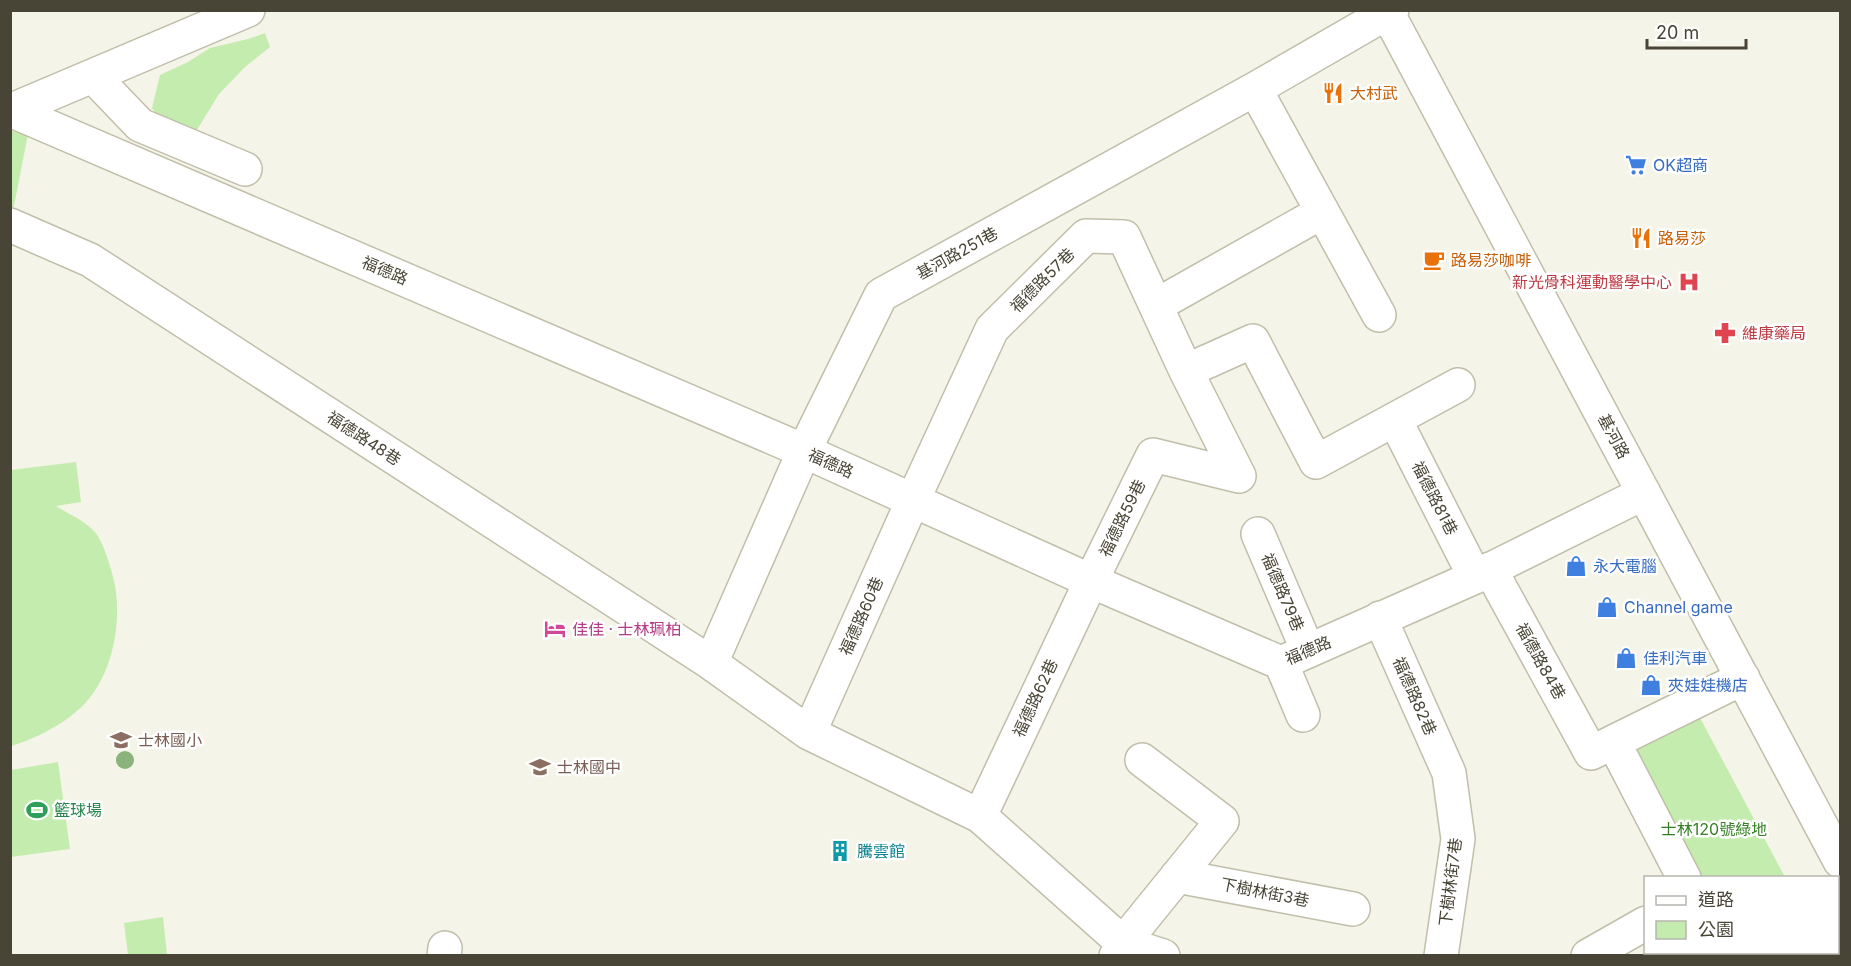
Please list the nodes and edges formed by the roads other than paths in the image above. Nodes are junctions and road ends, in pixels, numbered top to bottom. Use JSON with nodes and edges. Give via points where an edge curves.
{"nodes":[{"id":1,"x":248,"y":10,"type":"edge"},
{"id":2,"x":1389,"y":11,"type":"edge"},
{"id":3,"x":93,"y":76,"type":"junction"},
{"id":4,"x":1256,"y":89,"type":"junction"},
{"id":5,"x":11,"y":110,"type":"edge"},
{"id":6,"x":245,"y":169,"type":"dead end"},
{"id":7,"x":1322,"y":212,"type":"junction"},
{"id":8,"x":10,"y":225,"type":"edge"},
{"id":9,"x":1156,"y":304,"type":"junction"},
{"id":10,"x":1379,"y":315,"type":"dead end"},
{"id":11,"x":1186,"y":371,"type":"junction"},
{"id":12,"x":1458,"y":386,"type":"dead end"},
{"id":13,"x":1395,"y":420,"type":"junction"},
{"id":14,"x":804,"y":451,"type":"junction"},
{"id":15,"x":1153,"y":455,"type":"joint"},
{"id":16,"x":1644,"y":493,"type":"junction"},
{"id":17,"x":913,"y":500,"type":"junction"},
{"id":18,"x":1258,"y":534,"type":"dead end"},
{"id":19,"x":1482,"y":573,"type":"junction"},
{"id":20,"x":1091,"y":581,"type":"junction"},
{"id":21,"x":1380,"y":618,"type":"junction"},
{"id":22,"x":1295,"y":657,"type":"junction"},
{"id":23,"x":711,"y":663,"type":"junction"},
{"id":24,"x":1743,"y":678,"type":"junction"},
{"id":25,"x":1303,"y":715,"type":"dead end"},
{"id":26,"x":809,"y":733,"type":"junction"},
{"id":27,"x":1602,"y":748,"type":"junction"},
{"id":28,"x":1142,"y":760,"type":"dead end"},
{"id":29,"x":1449,"y":773,"type":"joint"},
{"id":30,"x":980,"y":816,"type":"junction"},
{"id":31,"x":1840,"y":861,"type":"edge"},
{"id":32,"x":1177,"y":876,"type":"junction"},
{"id":33,"x":1683,"y":876,"type":"edge"},
{"id":34,"x":1353,"y":909,"type":"dead end"},
{"id":35,"x":1644,"y":924,"type":"edge"},
{"id":36,"x":1120,"y":949,"type":"edge"},
{"id":37,"x":1163,"y":956,"type":"edge"},
{"id":38,"x":1441,"y":956,"type":"edge"},
{"id":39,"x":1588,"y":956,"type":"edge"}],
"edges":[{"from":1,"to":3,"type":"street"},
{"from":2,"to":4,"type":"street","name":"基河路251巷"},
{"from":2,"to":16,"type":"street","name":"基河路"},
{"from":3,"to":5,"type":"street"},
{"from":3,"to":6,"type":"street","via":[[140,125]]},
{"from":4,"to":7,"type":"street"},
{"from":4,"to":14,"type":"street","name":"基河路251巷","via":[[881,295]]},
{"from":5,"to":14,"type":"street","name":"福德路"},
{"from":7,"to":9,"type":"street"},
{"from":7,"to":10,"type":"street"},
{"from":8,"to":23,"type":"street","name":"福德路48巷","via":[[90,260]]},
{"from":9,"to":11,"type":"street","name":"福德路57巷"},
{"from":9,"to":17,"type":"street","name":"福德路57巷","via":[[1124,237],[1086,236],[992,329]]},
{"from":11,"to":13,"type":"street","via":[[1253,342],[1316,462]]},
{"from":11,"to":15,"type":"street","name":"福德路57巷","via":[[1239,476]]},
{"from":12,"to":13,"type":"street"},
{"from":13,"to":19,"type":"street","name":"福德路81巷"},
{"from":14,"to":17,"type":"street","name":"福德路"},
{"from":14,"to":23,"type":"street","name":"基河路251巷"},
{"from":15,"to":20,"type":"street","name":"福德路59巷"},
{"from":16,"to":19,"type":"street","name":"福德路"},
{"from":16,"to":24,"type":"street","name":"基河路"},
{"from":17,"to":20,"type":"street","name":"福德路"},
{"from":17,"to":26,"type":"street","name":"福德路60巷"},
{"from":18,"to":22,"type":"street","name":"福德路79巷"},
{"from":19,"to":21,"type":"street","name":"福德路"},
{"from":19,"to":27,"type":"street","name":"福德路84巷"},
{"from":20,"to":22,"type":"street","name":"福德路"},
{"from":20,"to":30,"type":"street","name":"福德路62巷"},
{"from":21,"to":22,"type":"street","name":"福德路"},
{"from":21,"to":29,"type":"street","name":"福德路82巷"},
{"from":22,"to":25,"type":"street","name":"福德路79巷"},
{"from":23,"to":26,"type":"street"},
{"from":24,"to":27,"type":"street"},
{"from":24,"to":31,"type":"street","name":"基河路"},
{"from":26,"to":30,"type":"street"},
{"from":27,"to":33,"type":"street","name":"福德路84巷"},
{"from":28,"to":32,"type":"street","via":[[1222,821]]},
{"from":29,"to":38,"type":"street","name":"下樹林街7巷","via":[[1458,840]]},
{"from":30,"to":36,"type":"street"},
{"from":32,"to":34,"type":"street","name":"下樹林街3巷"},
{"from":32,"to":36,"type":"street"},
{"from":35,"to":39,"type":"street"},
{"from":36,"to":37,"type":"street"}]}
